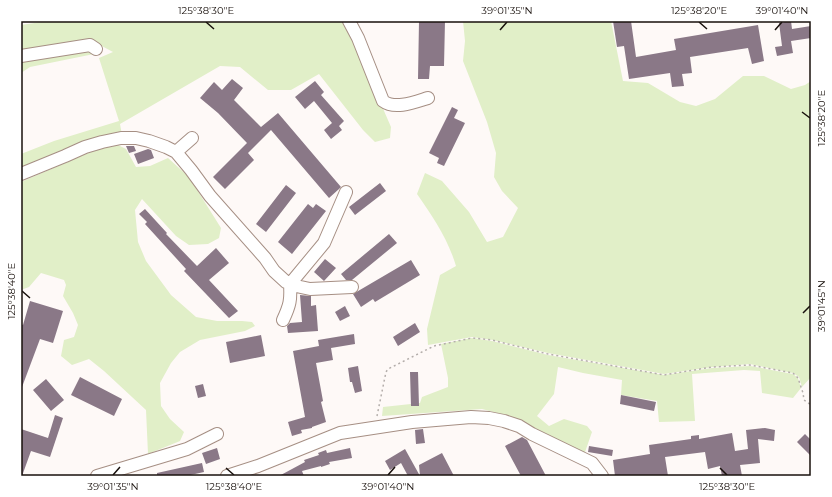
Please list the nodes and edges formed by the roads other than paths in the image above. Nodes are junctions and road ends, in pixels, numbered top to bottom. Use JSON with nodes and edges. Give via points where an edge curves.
{"nodes":[{"id":1,"x":349,"y":21,"type":"edge"},
{"id":2,"x":96,"y":49,"type":"dead end"},
{"id":3,"x":21,"y":56,"type":"edge"},
{"id":4,"x":428,"y":98,"type":"dead end"},
{"id":5,"x":192,"y":138,"type":"dead end"},
{"id":6,"x":176,"y":152,"type":"junction"},
{"id":7,"x":21,"y":174,"type":"edge"},
{"id":8,"x":346,"y":192,"type":"dead end"},
{"id":9,"x":290,"y":284,"type":"junction"},
{"id":10,"x":352,"y":287,"type":"dead end"},
{"id":11,"x":283,"y":320,"type":"dead end"},
{"id":12,"x":217,"y":434,"type":"dead end"},
{"id":13,"x":97,"y":476,"type":"edge"},
{"id":14,"x":226,"y":476,"type":"edge"},
{"id":15,"x":602,"y":476,"type":"edge"}],
"edges":[{"from":1,"to":4,"type":"street","via":[[383,101],[392,105]]},
{"from":2,"to":3,"type":"street","via":[[90,45]]},
{"from":5,"to":6,"type":"street"},
{"from":6,"to":7,"type":"street","via":[[149,141],[121,138],[85,147]]},
{"from":6,"to":9,"type":"street","via":[[274,271]]},
{"from":8,"to":9,"type":"street","via":[[324,243]]},
{"from":9,"to":10,"type":"street","via":[[310,289]]},
{"from":9,"to":11,"type":"street","via":[[291,298]]},
{"from":12,"to":13,"type":"street","via":[[187,449]]},
{"from":14,"to":15,"type":"street","via":[[340,434],[412,422],[471,418],[504,420],[519,426],[592,464]]}]}
